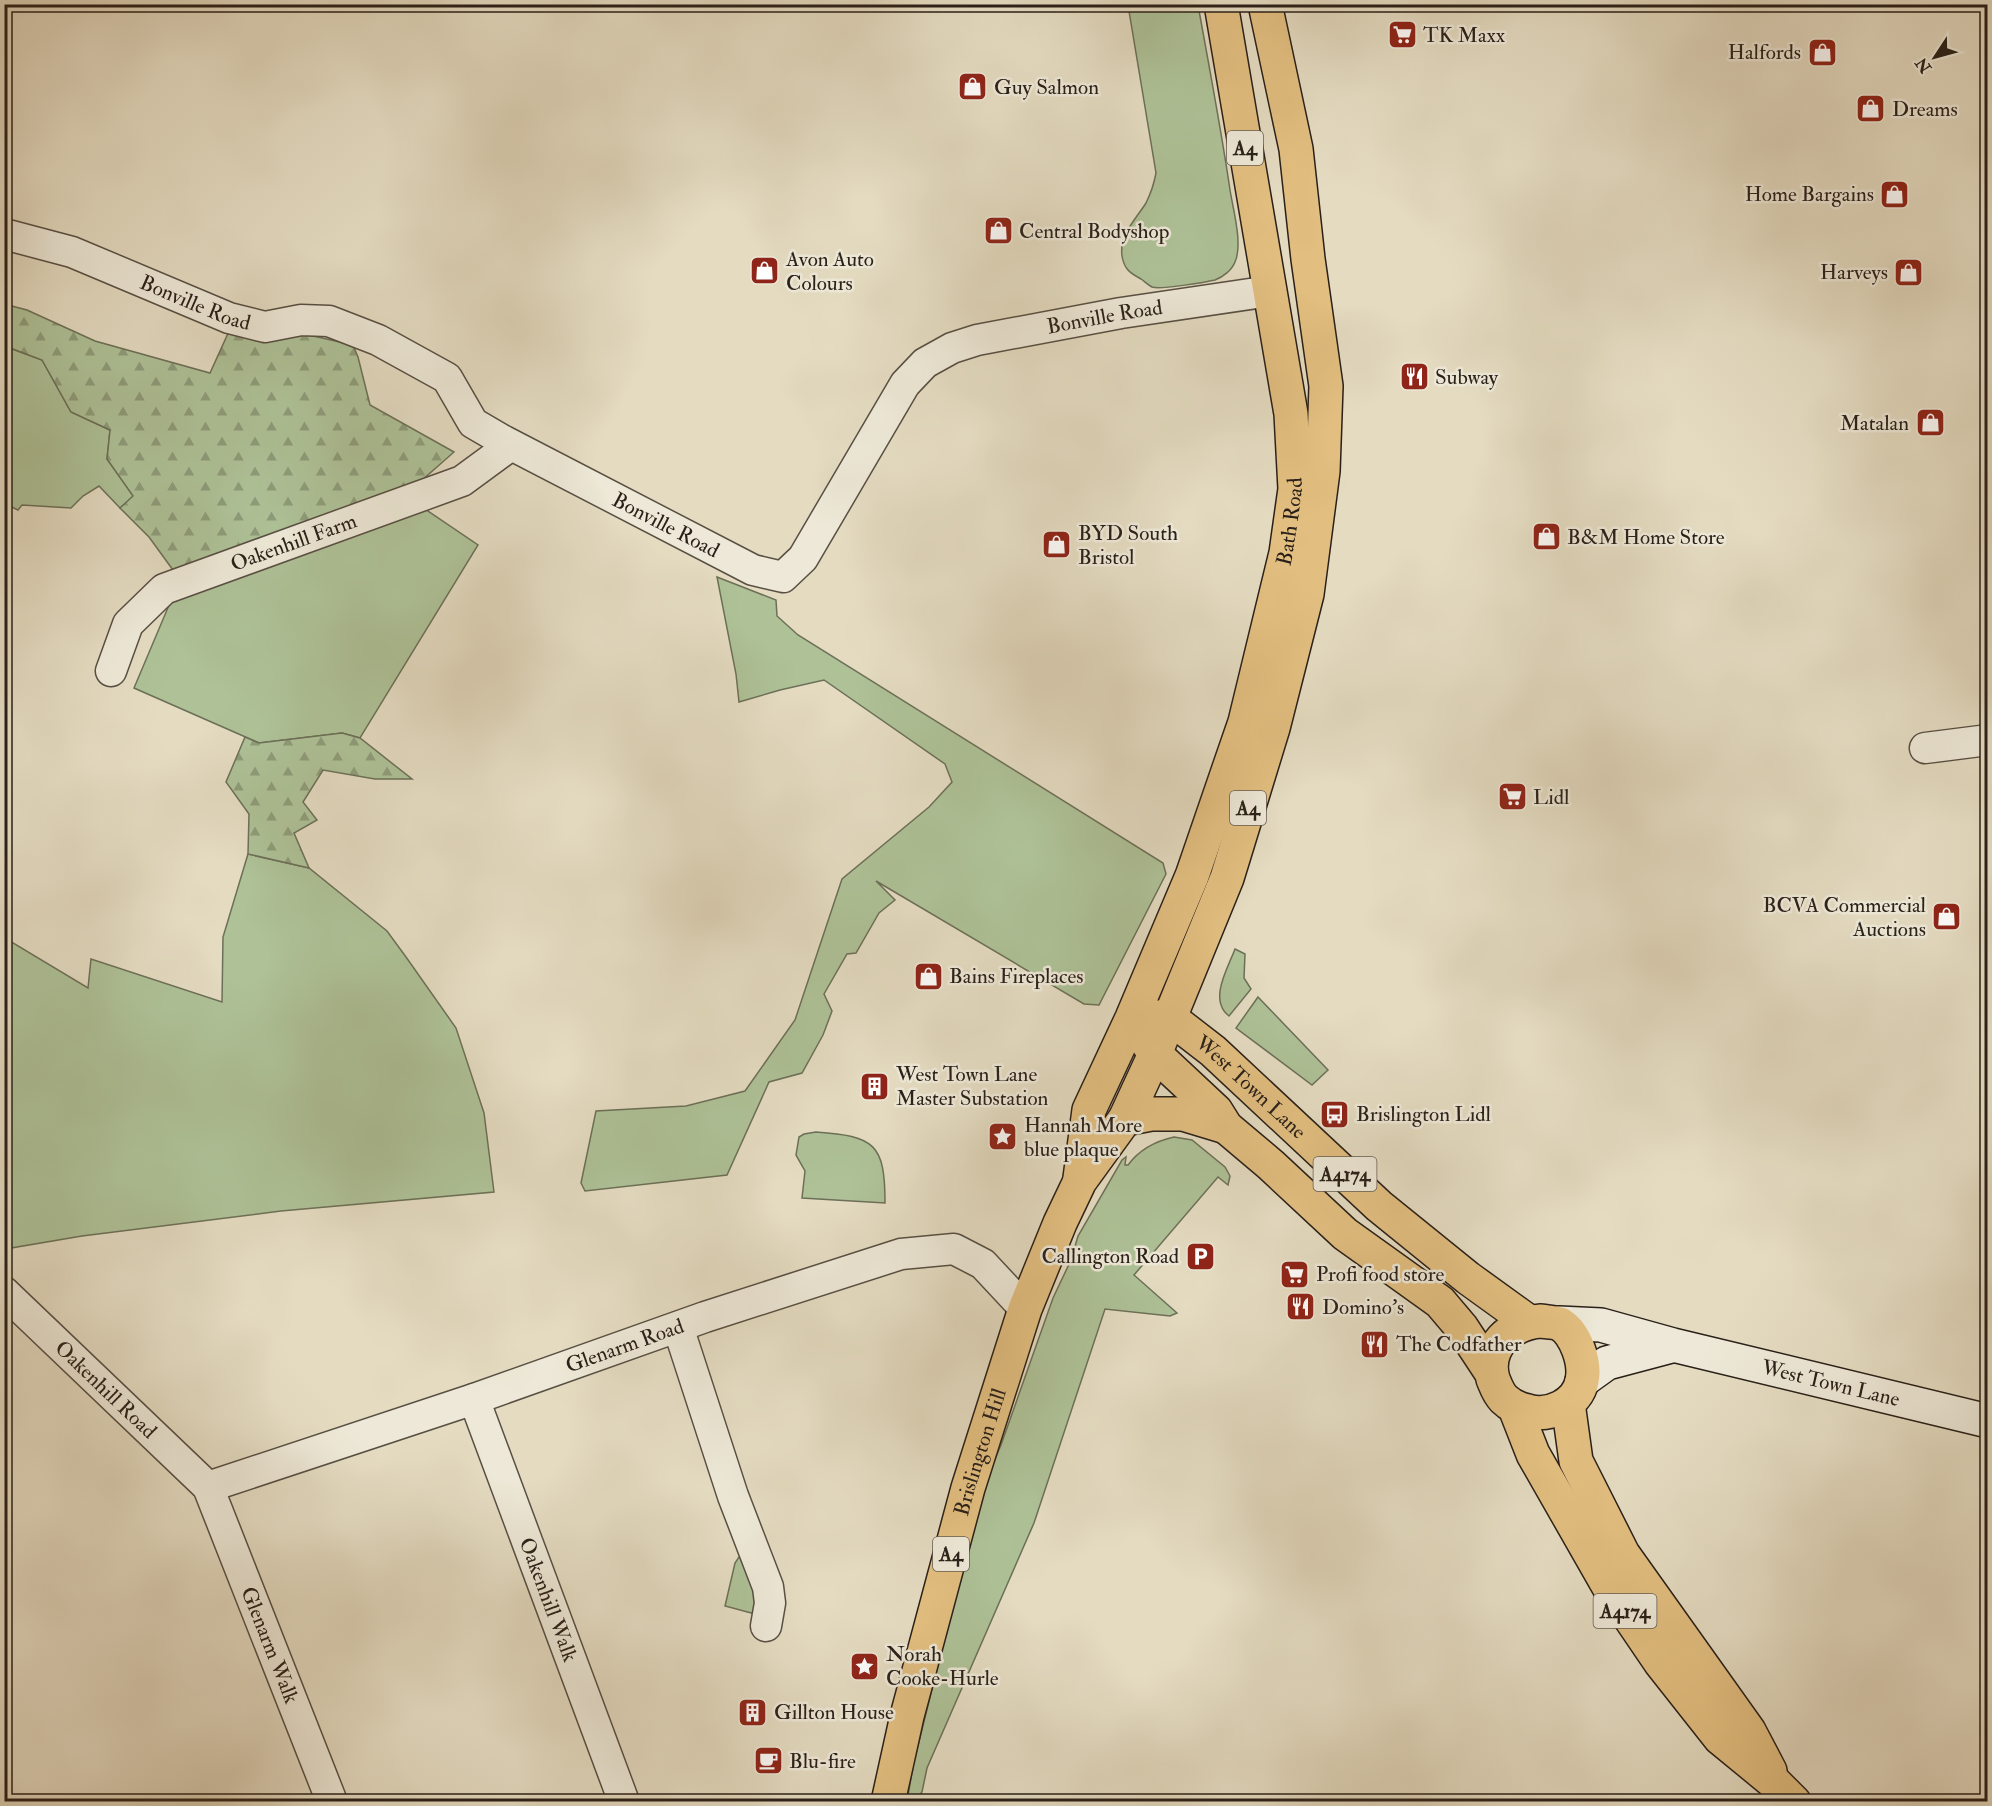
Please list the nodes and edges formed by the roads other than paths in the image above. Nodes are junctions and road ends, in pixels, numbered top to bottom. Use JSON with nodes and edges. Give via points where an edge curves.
{"nodes":[{"id":1,"x":1221,"y":4,"type":"edge"},
{"id":2,"x":1265,"y":4,"type":"edge"},
{"id":3,"x":4,"y":234,"type":"edge"},
{"id":4,"x":1270,"y":291,"type":"junction"},
{"id":5,"x":511,"y":445,"type":"junction"},
{"id":6,"x":111,"y":670,"type":"dead end"},
{"id":7,"x":1988,"y":740,"type":"edge"},
{"id":8,"x":1925,"y":747,"type":"dead end"},
{"id":9,"x":1169,"y":1017,"type":"junction"},
{"id":10,"x":1131,"y":1018,"type":"junction"},
{"id":11,"x":1155,"y":1054,"type":"junction"},
{"id":12,"x":1125,"y":1119,"type":"junction"},
{"id":13,"x":1226,"y":1127,"type":"junction"},
{"id":14,"x":1080,"y":1181,"type":"junction"},
{"id":15,"x":4,"y":1292,"type":"edge"},
{"id":16,"x":1025,"y":1309,"type":"junction"},
{"id":17,"x":1544,"y":1323,"type":"junction"},
{"id":18,"x":678,"y":1327,"type":"junction"},
{"id":19,"x":1673,"y":1346,"type":"junction"},
{"id":20,"x":1491,"y":1372,"type":"junction"},
{"id":21,"x":1575,"y":1392,"type":"junction"},
{"id":22,"x":474,"y":1399,"type":"junction"},
{"id":23,"x":1515,"y":1408,"type":"junction"},
{"id":24,"x":1988,"y":1421,"type":"edge"},
{"id":25,"x":208,"y":1487,"type":"junction"},
{"id":26,"x":766,"y":1626,"type":"dead end"},
{"id":27,"x":1785,"y":1793,"type":"edge"},
{"id":28,"x":332,"y":1802,"type":"edge"},
{"id":29,"x":624,"y":1802,"type":"edge"},
{"id":30,"x":888,"y":1802,"type":"edge"}],
"edges":[{"from":1,"to":4,"type":"main road","name":"Bath Road","number":"A4"},
{"from":2,"to":9,"type":"main road","name":"Bath Road","number":"A4","via":[[1296,149],[1321,340],[1326,386],[1323,471],[1307,594],[1273,728],[1227,878]]},
{"from":3,"to":5,"type":"street","name":"Bonville Road","via":[[72,252],[229,318],[265,327],[301,320],[329,321],[378,340],[447,378],[473,423]]},
{"from":4,"to":5,"type":"street","name":"Bonville Road","via":[[976,340],[925,363],[905,384],[803,558],[783,577],[753,570]]},
{"from":4,"to":10,"type":"main road","name":"Bath Road","number":"A4","via":[[1291,414],[1295,489],[1286,553],[1245,722],[1192,876]]},
{"from":5,"to":6,"type":"street","name":"Oakenhill Farm","via":[[462,481],[164,589],[128,624]]},
{"from":7,"to":8,"type":"street"},
{"from":9,"to":10,"type":"main road"},
{"from":9,"to":11,"type":"main road","number":"A4"},
{"from":9,"to":17,"type":"main road","name":"West Town Lane","number":"A4174","via":[[1213,1051],[1379,1206],[1468,1278]]},
{"from":10,"to":11,"type":"main road","name":"West Town Lane","number":"A4174"},
{"from":10,"to":14,"type":"main road","name":"Brislington Hill","number":"A4","via":[[1089,1110]]},
{"from":11,"to":12,"type":"main road","name":"Brislington Hill","number":"A4"},
{"from":11,"to":13,"type":"main road","name":"West Town Lane","number":"A4174","via":[[1216,1111]]},
{"from":12,"to":13,"type":"main road","name":"West Town Lane","number":"A4174","via":[[1183,1114]]},
{"from":12,"to":14,"type":"main road","name":"Brislington Hill","number":"A4"},
{"from":13,"to":20,"type":"main road","name":"West Town Lane","number":"A4174","via":[[1345,1234],[1440,1302]]},
{"from":14,"to":16,"type":"main road","name":"Brislington Hill","number":"A4"},
{"from":15,"to":25,"type":"street","name":"Oakenhill Road"},
{"from":16,"to":18,"type":"street","name":"Glenarm Road","via":[[983,1264],[954,1249],[901,1254]]},
{"from":16,"to":30,"type":"main road","name":"Brislington Hill","number":"A4","via":[[968,1488]]},
{"from":17,"to":19,"type":"main road","name":"West Town Lane","via":[[1601,1325]]},
{"from":17,"to":20,"type":"main road","via":[[1507,1333],[1494,1349]]},
{"from":17,"to":21,"type":"main road","number":"A4174","via":[[1575,1339],[1580,1349]]},
{"from":18,"to":22,"type":"street","name":"Glenarm Road"},
{"from":18,"to":26,"type":"street","via":[[733,1496],[768,1587]]},
{"from":19,"to":21,"type":"main road","name":"West Town Lane","via":[[1607,1363]]},
{"from":19,"to":24,"type":"main road","name":"West Town Lane"},
{"from":20,"to":23,"type":"main road","number":"A4174","via":[[1502,1398]]},
{"from":21,"to":23,"type":"main road","via":[[1551,1412],[1539,1414]]},
{"from":21,"to":27,"type":"main road","number":"A4174","via":[[1576,1461],[1623,1554],[1749,1731]]},
{"from":22,"to":25,"type":"street","name":"Glenarm Road"},
{"from":22,"to":29,"type":"street","name":"Oakenhill Walk"},
{"from":23,"to":27,"type":"main road","number":"A4174","via":[[1533,1454],[1603,1577],[1660,1662],[1720,1738]]},
{"from":25,"to":28,"type":"street","name":"Glenarm Walk"}]}
